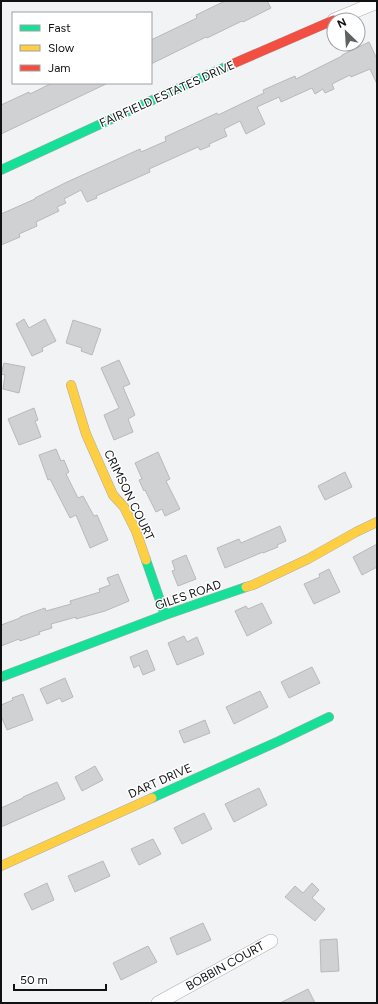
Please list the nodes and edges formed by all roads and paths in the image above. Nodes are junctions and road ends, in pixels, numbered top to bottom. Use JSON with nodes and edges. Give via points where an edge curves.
{"nodes":[{"id":1,"x":377,"y":2,"type":"edge"},
{"id":2,"x":353,"y":12,"type":"edge"},
{"id":3,"x":326,"y":23,"type":"edge"},
{"id":4,"x":1,"y":170,"type":"edge"},
{"id":5,"x":71,"y":385,"type":"dead end"},
{"id":6,"x":377,"y":522,"type":"edge"},
{"id":7,"x":165,"y":615,"type":"junction"},
{"id":8,"x":1,"y":677,"type":"edge"},
{"id":9,"x":329,"y":717,"type":"dead end"},
{"id":10,"x":1,"y":866,"type":"edge"},
{"id":11,"x":271,"y":941,"type":"dead end"},
{"id":12,"x":158,"y":1003,"type":"edge"}],
"edges":[{"from":1,"to":2,"type":"street","name":"FAIRFIELD ESTATES DRIVE"},
{"from":3,"to":4,"type":"street","name":"FAIRFIELD ESTATES DRIVE"},
{"from":5,"to":7,"type":"street","name":"CRIMSON COURT","via":[[86,434],[113,495],[124,507],[136,531]]},
{"from":6,"to":7,"type":"street","name":"GILES ROAD","via":[[253,585]]},
{"from":7,"to":8,"type":"street","name":"GILES ROAD"},
{"from":9,"to":10,"type":"street","name":"DART DRIVE"},
{"from":11,"to":12,"type":"street","name":"BOBBIN COURT"}]}
